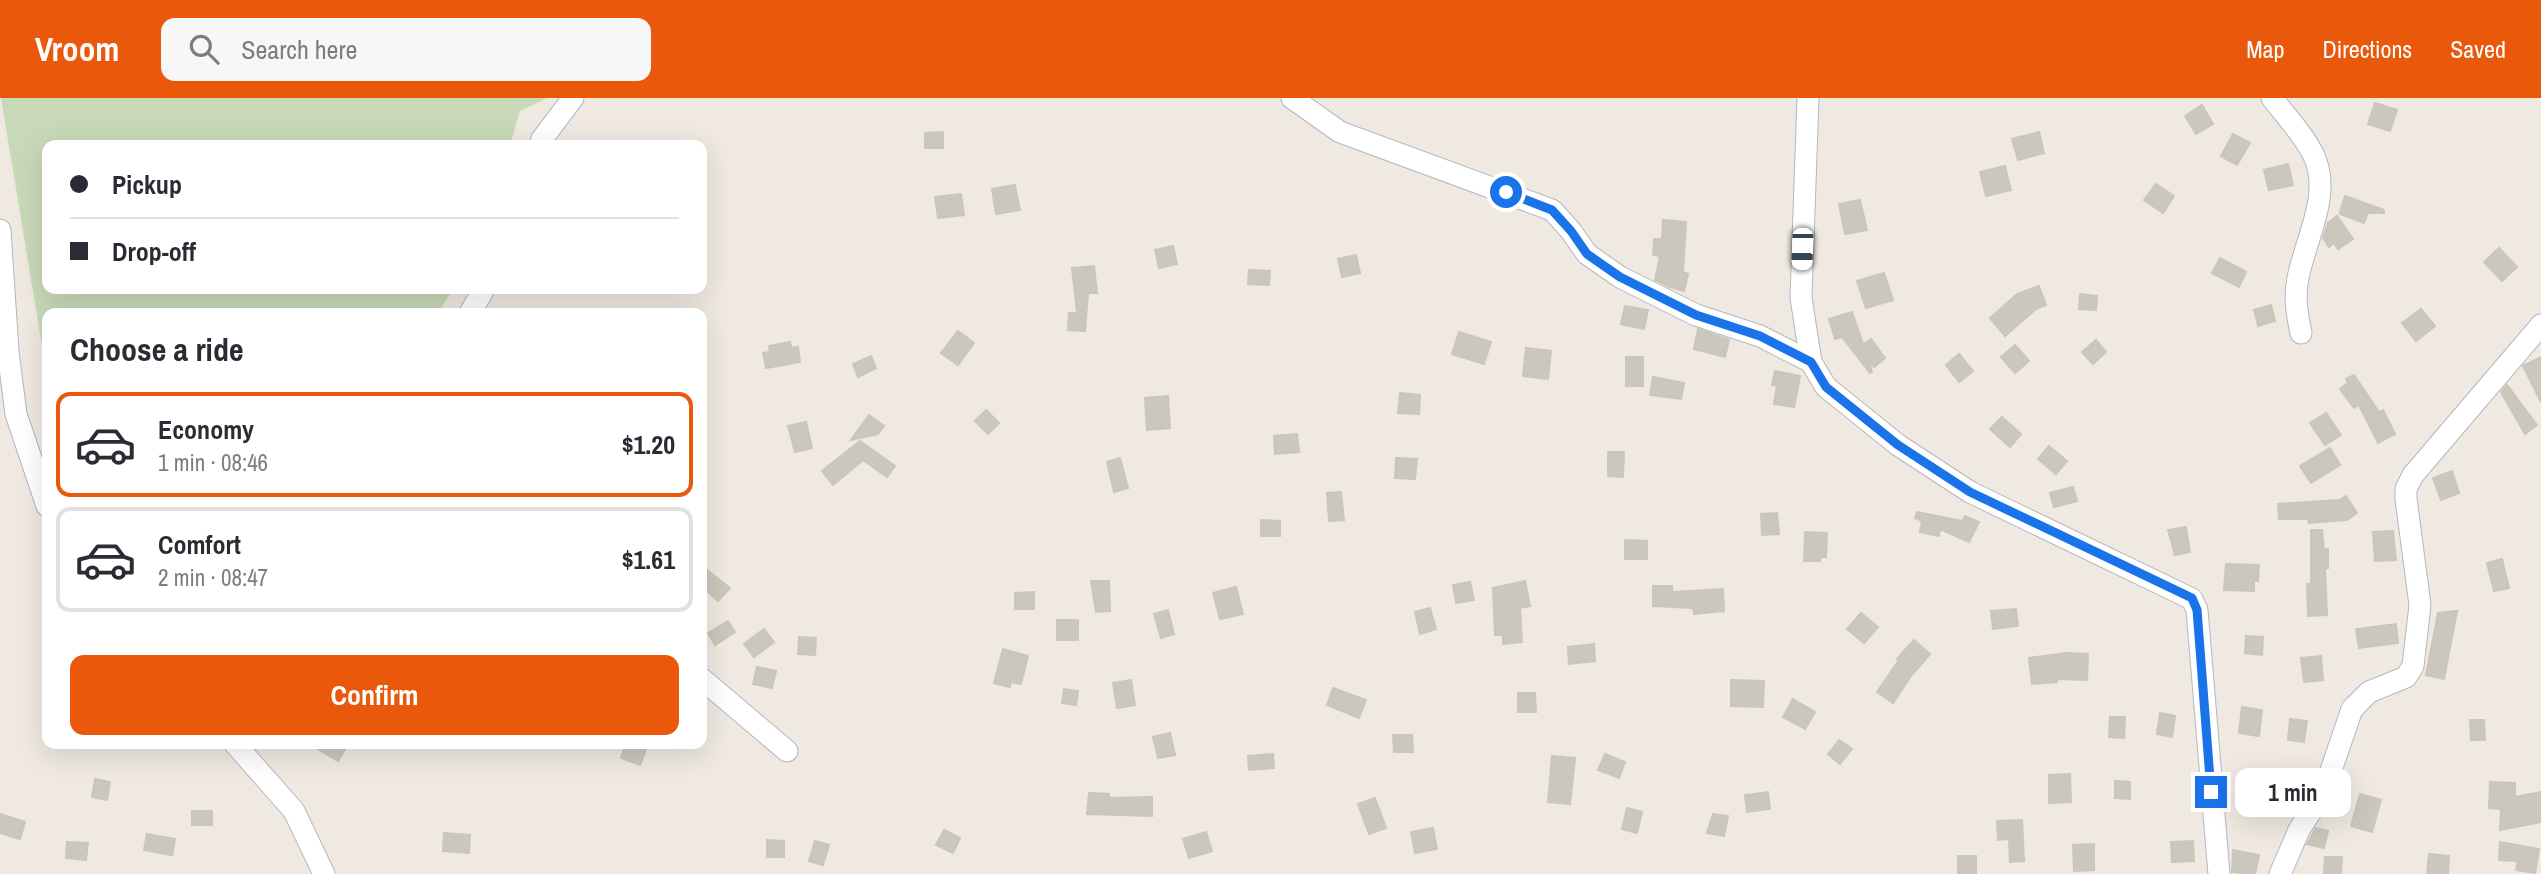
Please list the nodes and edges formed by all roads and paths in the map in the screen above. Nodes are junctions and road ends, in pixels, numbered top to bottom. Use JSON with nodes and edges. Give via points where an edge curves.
{"nodes":[{"id":1,"x":573,"y":98,"type":"edge"},
{"id":2,"x":1292,"y":98,"type":"edge"},
{"id":3,"x":1808,"y":98,"type":"edge"},
{"id":4,"x":2272,"y":98,"type":"edge"},
{"id":5,"x":544,"y":140,"type":"edge"},
{"id":6,"x":0,"y":230,"type":"edge"},
{"id":7,"x":2541,"y":325,"type":"edge"},
{"id":8,"x":2301,"y":332,"type":"dead end"},
{"id":9,"x":1811,"y":362,"type":"junction"},
{"id":10,"x":42,"y":491,"type":"edge"},
{"id":11,"x":707,"y":683,"type":"edge"},
{"id":12,"x":239,"y":749,"type":"edge"},
{"id":13,"x":787,"y":751,"type":"dead end"},
{"id":14,"x":324,"y":874,"type":"edge"},
{"id":15,"x":2219,"y":874,"type":"edge"},
{"id":16,"x":2280,"y":874,"type":"edge"}],
"edges":[{"from":1,"to":5,"type":"street"},
{"from":2,"to":9,"type":"street","via":[[1340,132],[1552,210],[1587,254],[1620,277],[1696,315],[1760,336]]},
{"from":3,"to":9,"type":"street","via":[[1801,298]]},
{"from":4,"to":8,"type":"street","via":[[2314,156],[2318,172],[2319,198],[2295,303]]},
{"from":6,"to":10,"type":"street","via":[[16,414]]},
{"from":7,"to":16,"type":"street","via":[[2406,489],[2420,605],[2413,666],[2406,677],[2370,692],[2353,709],[2324,790],[2299,830]]},
{"from":9,"to":15,"type":"street","via":[[1826,387],[1898,445],[1970,492],[2192,598],[2197,610]]},
{"from":11,"to":13,"type":"street"},
{"from":12,"to":14,"type":"street","via":[[294,811]]}]}
